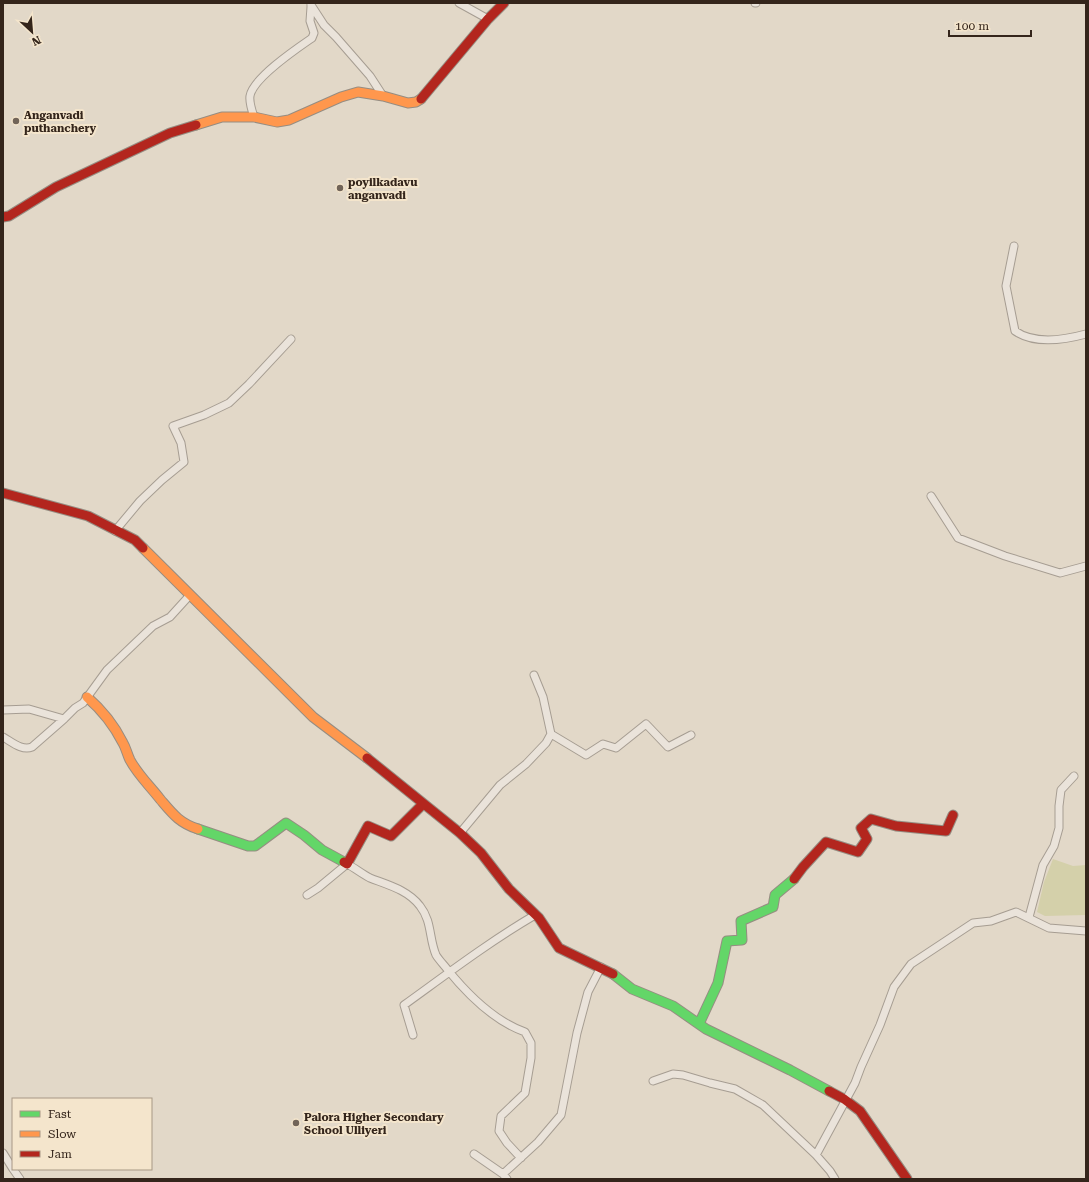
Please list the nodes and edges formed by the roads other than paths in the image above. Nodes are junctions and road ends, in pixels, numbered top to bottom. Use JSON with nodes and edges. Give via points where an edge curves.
{"nodes":[{"id":1,"x":459,"y":3,"type":"edge"},
{"id":2,"x":504,"y":3,"type":"edge"},
{"id":3,"x":311,"y":4,"type":"edge"},
{"id":4,"x":488,"y":19,"type":"junction"},
{"id":5,"x":383,"y":96,"type":"junction"},
{"id":6,"x":254,"y":118,"type":"junction"},
{"id":7,"x":3,"y":217,"type":"edge"},
{"id":8,"x":1014,"y":246,"type":"dead end"},
{"id":9,"x":1086,"y":334,"type":"edge"},
{"id":10,"x":291,"y":339,"type":"dead end"},
{"id":11,"x":3,"y":493,"type":"edge"},
{"id":12,"x":931,"y":496,"type":"dead end"},
{"id":13,"x":115,"y":531,"type":"junction"},
{"id":14,"x":1086,"y":566,"type":"edge"},
{"id":15,"x":190,"y":595,"type":"junction"},
{"id":16,"x":534,"y":675,"type":"dead end"},
{"id":17,"x":87,"y":697,"type":"junction"},
{"id":18,"x":3,"y":710,"type":"edge"},
{"id":19,"x":64,"y":719,"type":"junction"},
{"id":20,"x":551,"y":734,"type":"junction"},
{"id":21,"x":691,"y":735,"type":"dead end"},
{"id":22,"x":3,"y":737,"type":"edge"},
{"id":23,"x":1074,"y":776,"type":"dead end"},
{"id":24,"x":423,"y":804,"type":"junction"},
{"id":25,"x":953,"y":815,"type":"dead end"},
{"id":26,"x":460,"y":833,"type":"junction"},
{"id":27,"x":347,"y":864,"type":"junction"},
{"id":28,"x":307,"y":895,"type":"dead end"},
{"id":29,"x":535,"y":915,"type":"junction"},
{"id":30,"x":1029,"y":918,"type":"junction"},
{"id":31,"x":1086,"y":931,"type":"edge"},
{"id":32,"x":601,"y":967,"type":"junction"},
{"id":33,"x":449,"y":972,"type":"junction"},
{"id":34,"x":698,"y":1024,"type":"junction"},
{"id":35,"x":413,"y":1035,"type":"dead end"},
{"id":36,"x":653,"y":1081,"type":"dead end"},
{"id":37,"x":846,"y":1100,"type":"junction"},
{"id":38,"x":3,"y":1153,"type":"edge"},
{"id":39,"x":474,"y":1154,"type":"dead end"},
{"id":40,"x":816,"y":1155,"type":"junction"},
{"id":41,"x":521,"y":1158,"type":"junction"},
{"id":42,"x":12,"y":1167,"type":"edge"},
{"id":43,"x":14,"y":1170,"type":"edge"},
{"id":44,"x":505,"y":1177,"type":"edge"},
{"id":45,"x":20,"y":1179,"type":"edge"},
{"id":46,"x":835,"y":1179,"type":"edge"},
{"id":47,"x":908,"y":1179,"type":"edge"}],
"edges":[{"from":1,"to":4,"type":"street"},
{"from":2,"to":4,"type":"street"},
{"from":3,"to":5,"type":"street","via":[[324,25],[370,76]]},
{"from":3,"to":6,"type":"street","via":[[310,21],[314,33],[312,38],[270,68],[252,89],[250,97]]},
{"from":4,"to":5,"type":"street","via":[[422,99],[408,103]]},
{"from":5,"to":6,"type":"street","via":[[358,92],[289,120],[277,122]]},
{"from":6,"to":7,"type":"street","via":[[222,116],[170,132],[56,187],[9,216]]},
{"from":8,"to":9,"type":"street","via":[[1006,286],[1015,331],[1027,337],[1051,340]]},
{"from":10,"to":13,"type":"street","via":[[229,403],[173,426],[181,443],[184,462],[140,501]]},
{"from":11,"to":13,"type":"street","via":[[88,516]]},
{"from":12,"to":14,"type":"street","via":[[958,538],[1060,574]]},
{"from":13,"to":15,"type":"street","via":[[135,540]]},
{"from":15,"to":17,"type":"street","via":[[170,617],[153,626],[107,670]]},
{"from":15,"to":24,"type":"street","via":[[313,717],[366,756]]},
{"from":16,"to":20,"type":"street","via":[[543,697]]},
{"from":17,"to":19,"type":"street"},
{"from":17,"to":27,"type":"street","via":[[100,708],[114,727],[142,779],[156,792],[176,818],[187,826],[255,846],[286,823],[322,850]]},
{"from":18,"to":19,"type":"street","via":[[29,709]]},
{"from":19,"to":22,"type":"street","via":[[30,748],[22,748]]},
{"from":20,"to":21,"type":"street","via":[[586,755],[603,744],[616,748],[646,724],[668,746]]},
{"from":20,"to":26,"type":"street","via":[[526,764],[500,785]]},
{"from":23,"to":30,"type":"street","via":[[1061,790],[1059,828],[1054,846],[1043,865]]},
{"from":24,"to":26,"type":"street"},
{"from":24,"to":27,"type":"street","via":[[391,836],[368,826]]},
{"from":25,"to":34,"type":"street","via":[[946,831],[896,826],[871,819],[861,828],[866,839],[858,852],[826,842],[793,881],[775,895],[772,907],[741,921],[742,940],[727,941],[718,983]]},
{"from":26,"to":29,"type":"street","via":[[481,853],[508,889]]},
{"from":27,"to":28,"type":"street"},
{"from":27,"to":33,"type":"street","via":[[369,877],[402,890],[419,904],[427,915],[432,945]]},
{"from":29,"to":32,"type":"street","via":[[559,948]]},
{"from":29,"to":33,"type":"street"},
{"from":30,"to":31,"type":"street","via":[[1049,928]]},
{"from":30,"to":37,"type":"street","via":[[1016,912],[991,921],[972,923],[912,964],[894,987]]},
{"from":32,"to":34,"type":"street","via":[[616,975],[632,990],[673,1006]]},
{"from":32,"to":41,"type":"street","via":[[588,992],[561,1115]]},
{"from":33,"to":35,"type":"street","via":[[404,1005]]},
{"from":33,"to":41,"type":"street","via":[[494,1015],[525,1032],[531,1043],[525,1093],[501,1116],[499,1131]]},
{"from":34,"to":37,"type":"street"},
{"from":36,"to":40,"type":"street","via":[[673,1074],[684,1075],[735,1089],[763,1104]]},
{"from":37,"to":40,"type":"street"},
{"from":37,"to":47,"type":"street","via":[[860,1111]]},
{"from":38,"to":42,"type":"street"},
{"from":39,"to":44,"type":"street"},
{"from":40,"to":46,"type":"street"},
{"from":41,"to":44,"type":"street"},
{"from":43,"to":45,"type":"street"}]}
